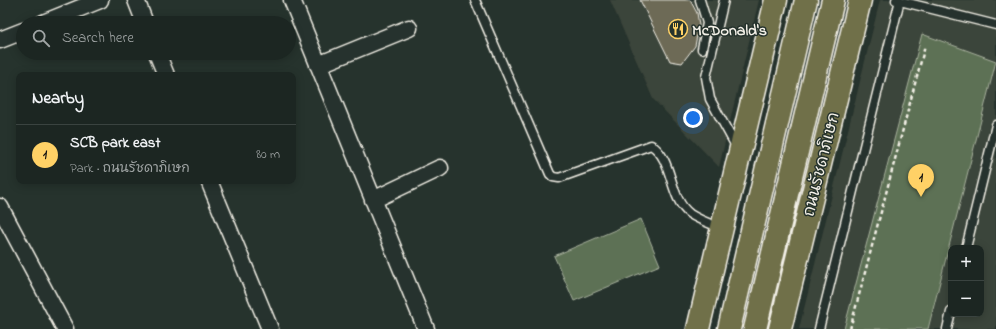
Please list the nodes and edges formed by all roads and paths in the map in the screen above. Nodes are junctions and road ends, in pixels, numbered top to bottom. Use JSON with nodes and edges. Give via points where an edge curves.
{"nodes":[{"id":1,"x":100,"y":0,"type":"edge"},
{"id":2,"x":136,"y":0,"type":"edge"},
{"id":3,"x":292,"y":0,"type":"edge"},
{"id":4,"x":475,"y":0,"type":"edge"},
{"id":5,"x":700,"y":0,"type":"edge"},
{"id":6,"x":724,"y":0,"type":"edge"},
{"id":7,"x":776,"y":0,"type":"edge"},
{"id":8,"x":806,"y":0,"type":"edge"},
{"id":9,"x":833,"y":0,"type":"edge"},
{"id":10,"x":860,"y":0,"type":"edge"},
{"id":11,"x":898,"y":0,"type":"edge"},
{"id":12,"x":60,"y":16,"type":"edge"},
{"id":13,"x":142,"y":16,"type":"edge"},
{"id":14,"x":995,"y":22,"type":"edge"},
{"id":15,"x":409,"y":28,"type":"dead end"},
{"id":16,"x":16,"y":34,"type":"edge"},
{"id":17,"x":0,"y":40,"type":"edge"},
{"id":18,"x":925,"y":46,"type":"dead end"},
{"id":19,"x":702,"y":49,"type":"dead end"},
{"id":20,"x":160,"y":60,"type":"edge"},
{"id":21,"x":318,"y":65,"type":"junction"},
{"id":22,"x":165,"y":72,"type":"edge"},
{"id":23,"x":996,"y":125,"type":"edge"},
{"id":24,"x":740,"y":152,"type":"junction"},
{"id":25,"x":440,"y":168,"type":"dead end"},
{"id":26,"x":210,"y":184,"type":"edge"},
{"id":27,"x":373,"y":200,"type":"junction"},
{"id":28,"x":0,"y":207,"type":"edge"},
{"id":29,"x":722,"y":229,"type":"junction"},
{"id":30,"x":967,"y":245,"type":"edge"},
{"id":31,"x":950,"y":317,"type":"edge"},
{"id":32,"x":66,"y":329,"type":"edge"},
{"id":33,"x":270,"y":329,"type":"edge"},
{"id":34,"x":426,"y":329,"type":"edge"},
{"id":35,"x":698,"y":329,"type":"edge"},
{"id":36,"x":729,"y":329,"type":"edge"},
{"id":37,"x":755,"y":329,"type":"edge"},
{"id":38,"x":780,"y":329,"type":"edge"},
{"id":39,"x":819,"y":329,"type":"edge"},
{"id":40,"x":850,"y":329,"type":"edge"},
{"id":41,"x":947,"y":329,"type":"edge"}],
"edges":[{"from":1,"to":12,"type":"street"},
{"from":2,"to":13,"type":"street"},
{"from":3,"to":21,"type":"street"},
{"from":4,"to":29,"type":"lane","via":[[553,177],[559,178],[651,145],[660,153],[681,205],[690,214]]},
{"from":5,"to":19,"type":"lane","via":[[707,23]]},
{"from":6,"to":24,"type":"lane","via":[[706,77],[710,99]]},
{"from":7,"to":24,"type":"main road"},
{"from":8,"to":36,"type":"main road"},
{"from":9,"to":37,"type":"main road","name":"ถนนรัชดาภิเษก"},
{"from":10,"to":38,"type":"main road","name":"ถนนรัชดาภิเษก"},
{"from":11,"to":14,"type":"lane"},
{"from":11,"to":39,"type":"lane"},
{"from":15,"to":21,"type":"street"},
{"from":16,"to":17,"type":"street"},
{"from":18,"to":40,"type":"path"},
{"from":20,"to":22,"type":"street"},
{"from":21,"to":27,"type":"street"},
{"from":23,"to":30,"type":"lane"},
{"from":24,"to":29,"type":"main road"},
{"from":25,"to":27,"type":"street"},
{"from":26,"to":33,"type":"street"},
{"from":27,"to":34,"type":"street"},
{"from":28,"to":32,"type":"street"},
{"from":29,"to":35,"type":"main road"},
{"from":31,"to":41,"type":"lane"}]}
